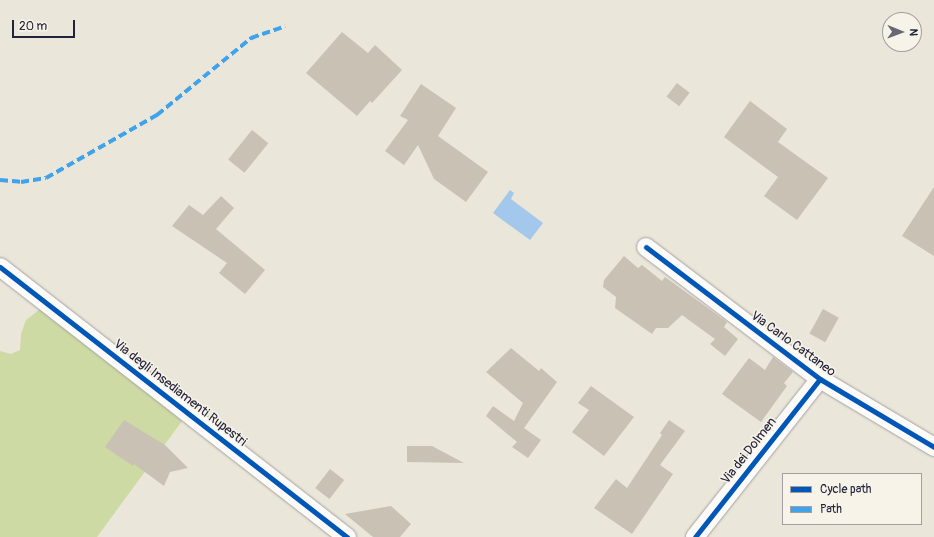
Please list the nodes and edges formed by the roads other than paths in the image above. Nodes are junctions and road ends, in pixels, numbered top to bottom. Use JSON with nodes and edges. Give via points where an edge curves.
{"nodes":[{"id":1,"x":646,"y":247,"type":"dead end"},
{"id":2,"x":0,"y":267,"type":"edge"},
{"id":3,"x":820,"y":379,"type":"junction"},
{"id":4,"x":934,"y":447,"type":"edge"},
{"id":5,"x":347,"y":537,"type":"edge"},
{"id":6,"x":695,"y":537,"type":"edge"}],
"edges":[{"from":1,"to":3,"type":"street","name":"Via Carlo Cattaneo"},
{"from":2,"to":5,"type":"street","name":"Via degli Insediamenti Rupestri"},
{"from":3,"to":4,"type":"street","name":"Via Carlo Cattaneo"},
{"from":3,"to":6,"type":"street","name":"Via dei Dolmen"}]}
